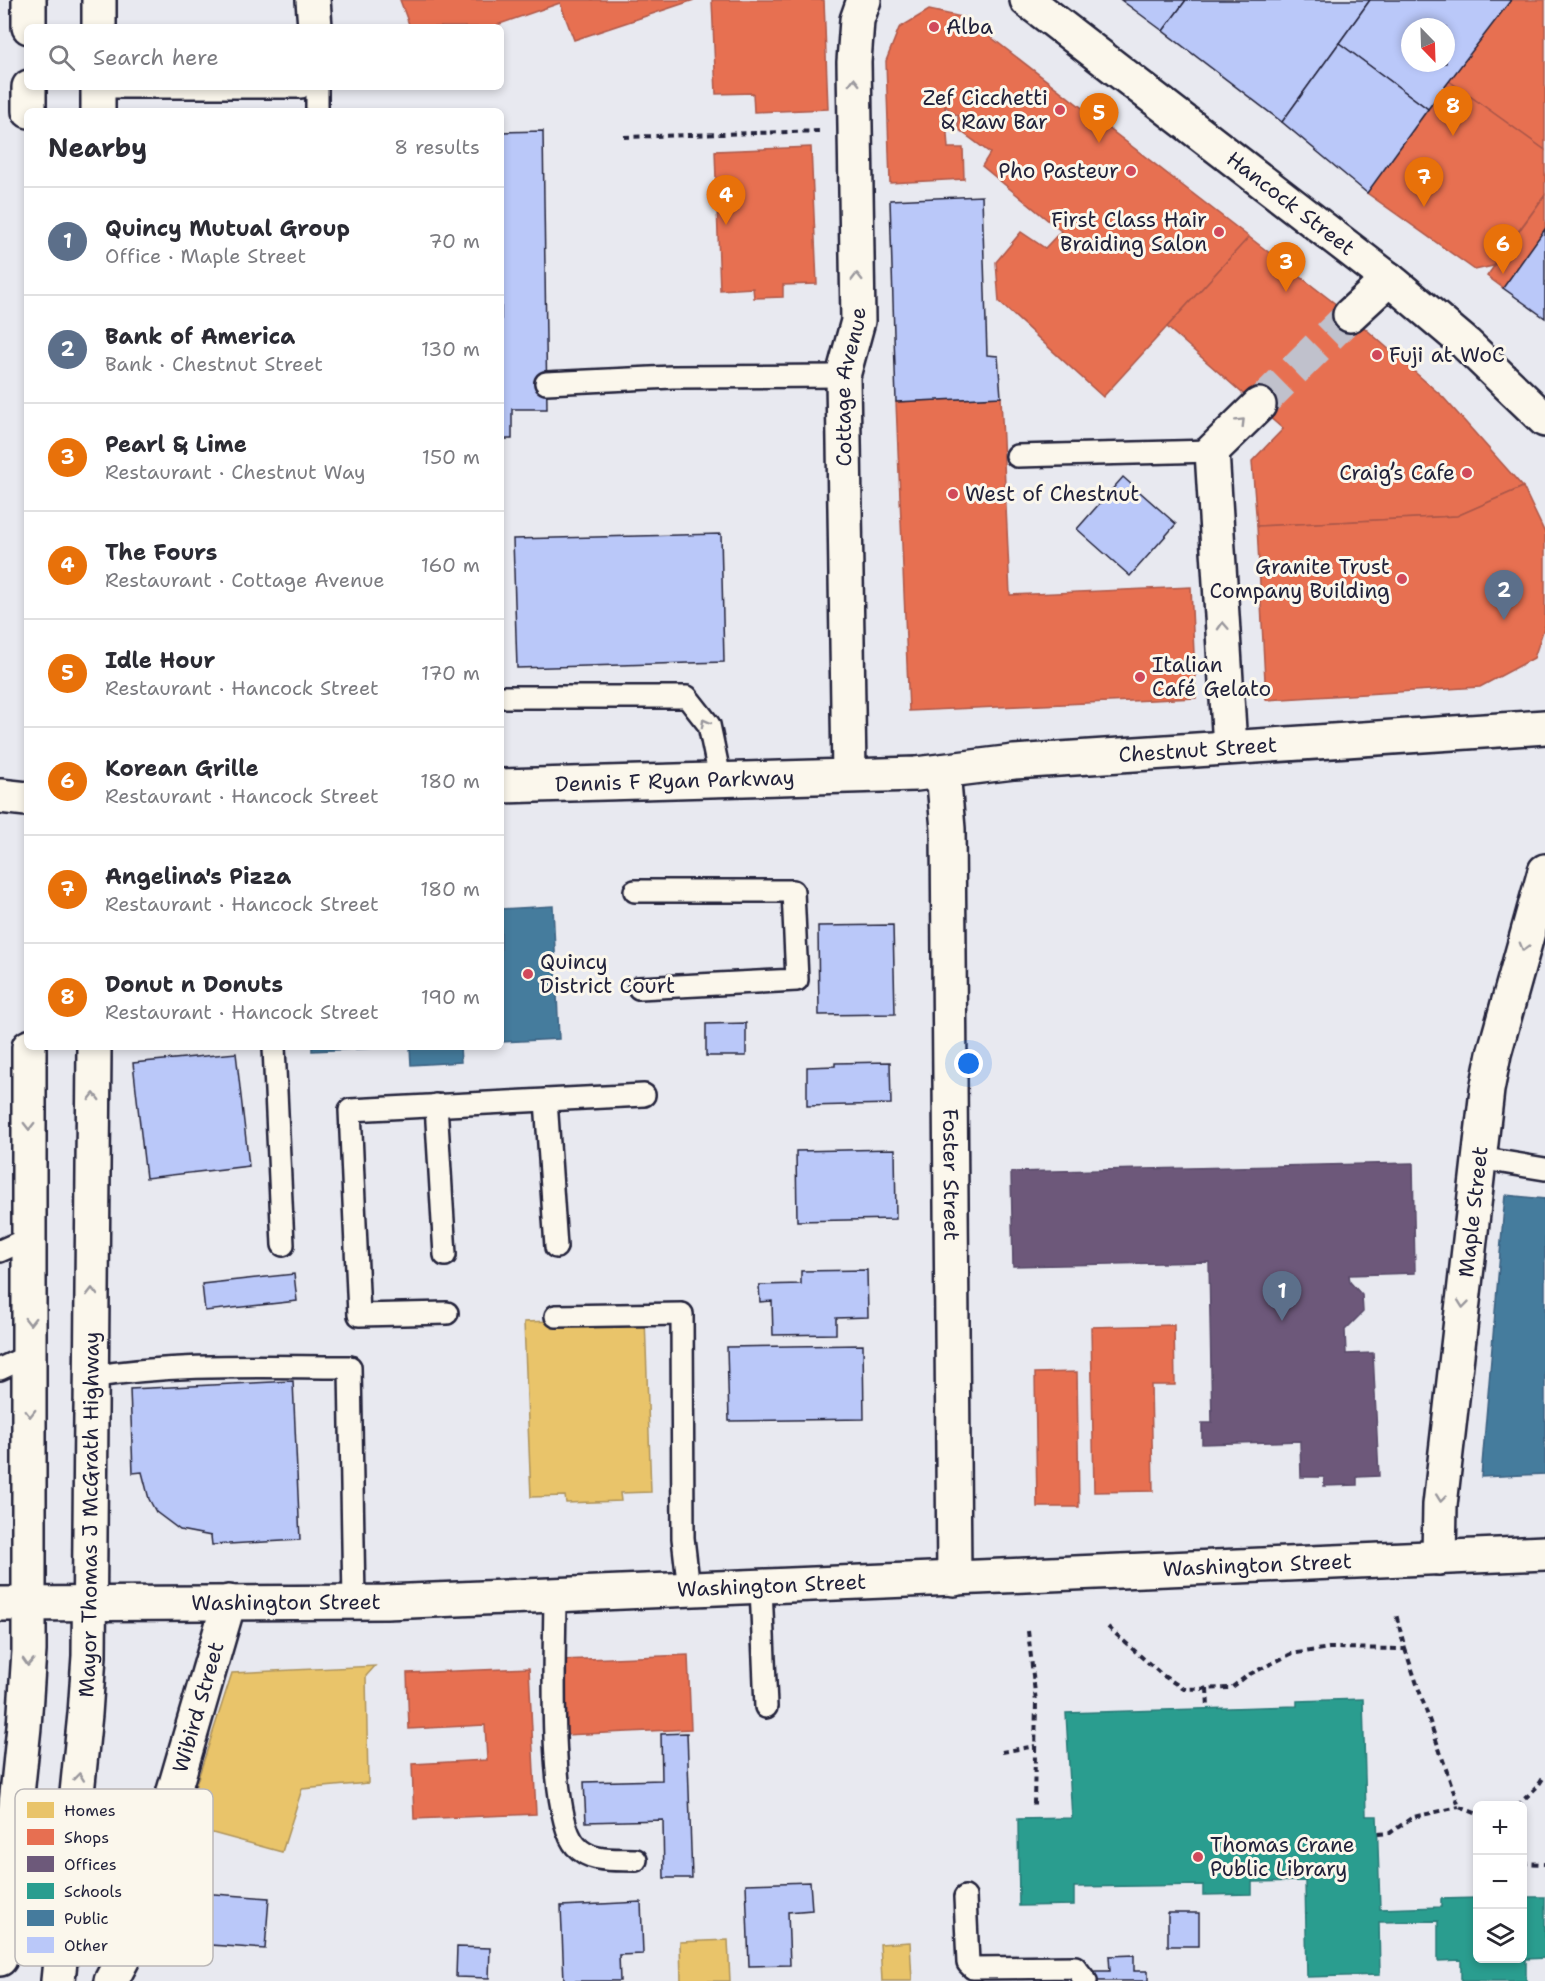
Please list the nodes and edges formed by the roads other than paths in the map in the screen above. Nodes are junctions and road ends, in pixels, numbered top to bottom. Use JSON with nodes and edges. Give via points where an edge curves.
{"nodes":[{"id":1,"x":29,"y":0,"type":"edge"},
{"id":2,"x":99,"y":0,"type":"edge"},
{"id":3,"x":314,"y":0,"type":"edge"},
{"id":4,"x":864,"y":0,"type":"edge"},
{"id":5,"x":1027,"y":0,"type":"edge"},
{"id":6,"x":29,"y":24,"type":"edge"},
{"id":7,"x":99,"y":24,"type":"edge"},
{"id":8,"x":315,"y":24,"type":"edge"},
{"id":9,"x":29,"y":90,"type":"edge"},
{"id":10,"x":98,"y":90,"type":"edge"},
{"id":11,"x":317,"y":90,"type":"edge"},
{"id":12,"x":29,"y":108,"type":"edge"},
{"id":13,"x":98,"y":108,"type":"edge"},
{"id":14,"x":317,"y":108,"type":"edge"},
{"id":15,"x":1389,"y":279,"type":"junction"},
{"id":16,"x":1350,"y":315,"type":"tunnel mouth"},
{"id":17,"x":843,"y":376,"type":"junction"},
{"id":18,"x":546,"y":383,"type":"dead end"},
{"id":19,"x":1258,"y":405,"type":"tunnel mouth"},
{"id":20,"x":1545,"y":420,"type":"edge"},
{"id":21,"x":1212,"y":451,"type":"junction"},
{"id":22,"x":1017,"y":456,"type":"dead end"},
{"id":23,"x":504,"y":697,"type":"edge"},
{"id":24,"x":1545,"y":727,"type":"edge"},
{"id":25,"x":1230,"y":747,"type":"junction"},
{"id":26,"x":943,"y":771,"type":"junction"},
{"id":27,"x":849,"y":774,"type":"junction"},
{"id":28,"x":720,"y":778,"type":"junction"},
{"id":29,"x":504,"y":786,"type":"edge"},
{"id":30,"x":0,"y":796,"type":"edge"},
{"id":31,"x":24,"y":799,"type":"edge"},
{"id":32,"x":1545,"y":871,"type":"edge"},
{"id":33,"x":635,"y":891,"type":"dead end"},
{"id":34,"x":639,"y":988,"type":"dead end"},
{"id":35,"x":29,"y":1050,"type":"edge"},
{"id":36,"x":94,"y":1050,"type":"edge"},
{"id":37,"x":274,"y":1050,"type":"edge"},
{"id":38,"x":644,"y":1095,"type":"dead end"},
{"id":39,"x":546,"y":1100,"type":"junction"},
{"id":40,"x":436,"y":1105,"type":"junction"},
{"id":41,"x":1479,"y":1158,"type":"junction"},
{"id":42,"x":1545,"y":1169,"type":"edge"},
{"id":43,"x":29,"y":1238,"type":"junction"},
{"id":44,"x":283,"y":1245,"type":"dead end"},
{"id":45,"x":556,"y":1247,"type":"dead end"},
{"id":46,"x":0,"y":1251,"type":"edge"},
{"id":47,"x":445,"y":1255,"type":"dead end"},
{"id":48,"x":447,"y":1313,"type":"dead end"},
{"id":49,"x":556,"y":1316,"type":"dead end"},
{"id":50,"x":30,"y":1355,"type":"junction"},
{"id":51,"x":0,"y":1369,"type":"edge"},
{"id":52,"x":91,"y":1377,"type":"junction"},
{"id":53,"x":1545,"y":1553,"type":"edge"},
{"id":54,"x":1439,"y":1558,"type":"junction"},
{"id":55,"x":954,"y":1579,"type":"junction"},
{"id":56,"x":762,"y":1587,"type":"junction"},
{"id":57,"x":688,"y":1590,"type":"junction"},
{"id":58,"x":555,"y":1595,"type":"junction"},
{"id":59,"x":90,"y":1602,"type":"junction"},
{"id":60,"x":229,"y":1602,"type":"junction"},
{"id":61,"x":354,"y":1602,"type":"junction"},
{"id":62,"x":15,"y":1603,"type":"edge"},
{"id":63,"x":766,"y":1707,"type":"dead end"},
{"id":64,"x":18,"y":1789,"type":"edge"},
{"id":65,"x":77,"y":1789,"type":"edge"},
{"id":66,"x":175,"y":1789,"type":"edge"},
{"id":67,"x":15,"y":1814,"type":"edge"},
{"id":68,"x":636,"y":1860,"type":"dead end"},
{"id":69,"x":965,"y":1897,"type":"dead end"},
{"id":70,"x":0,"y":1959,"type":"edge"},
{"id":71,"x":60,"y":1966,"type":"edge"},
{"id":72,"x":119,"y":1966,"type":"edge"},
{"id":73,"x":58,"y":1981,"type":"edge"},
{"id":74,"x":111,"y":1981,"type":"edge"},
{"id":75,"x":1086,"y":1981,"type":"edge"}],
"edges":[{"from":1,"to":6,"type":"street"},
{"from":2,"to":7,"type":"street"},
{"from":3,"to":8,"type":"street"},
{"from":17,"to":4,"type":"street","name":"Cottage Avenue","one_way":true,"via":[[858,321],[854,40]]},
{"from":5,"to":15,"type":"street","name":"Hancock Street"},
{"from":9,"to":12,"type":"street"},
{"from":10,"to":13,"type":"street"},
{"from":11,"to":14,"type":"lane"},
{"from":15,"to":16,"type":"street"},
{"from":15,"to":20,"type":"street","name":"Hancock Street","via":[[1466,344]]},
{"from":17,"to":18,"type":"lane","via":[[672,377]]},
{"from":17,"to":27,"type":"street","name":"Cottage Avenue"},
{"from":21,"to":19,"type":"street","one_way":true},
{"from":21,"to":22,"type":"lane"},
{"from":25,"to":21,"type":"street","one_way":true},
{"from":28,"to":23,"type":"lane","one_way":true,"via":[[709,725],[687,697]]},
{"from":24,"to":25,"type":"street","name":"Chestnut Street"},
{"from":25,"to":26,"type":"street","name":"Chestnut Street","via":[[1014,762]]},
{"from":26,"to":27,"type":"street","name":"Chestnut Street"},
{"from":26,"to":55,"type":"street","name":"Foster Street","via":[[948,829]]},
{"from":27,"to":28,"type":"street","name":"Dennis F Ryan Parkway"},
{"from":28,"to":29,"type":"street","name":"Dennis F Ryan Parkway"},
{"from":30,"to":31,"type":"street"},
{"from":32,"to":41,"type":"street","name":"Maple Street","one_way":true,"via":[[1494,1054]]},
{"from":33,"to":34,"type":"lane","via":[[793,891],[797,980]]},
{"from":35,"to":43,"type":"street","one_way":true},
{"from":52,"to":36,"type":"street","name":"Mayor Thomas J McGrath Highway","one_way":true},
{"from":37,"to":44,"type":"lane"},
{"from":38,"to":39,"type":"lane"},
{"from":39,"to":40,"type":"lane"},
{"from":39,"to":45,"type":"lane"},
{"from":40,"to":47,"type":"lane"},
{"from":40,"to":48,"type":"lane","via":[[350,1110],[359,1316]]},
{"from":41,"to":42,"type":"lane"},
{"from":41,"to":54,"type":"street","name":"Maple Street","one_way":true,"via":[[1440,1505]]},
{"from":43,"to":46,"type":"lane"},
{"from":43,"to":50,"type":"street","one_way":true},
{"from":49,"to":57,"type":"lane","via":[[682,1314],[683,1538]]},
{"from":50,"to":51,"type":"lane"},
{"from":50,"to":62,"type":"street","one_way":true},
{"from":52,"to":59,"type":"street","name":"Mayor Thomas J McGrath Highway"},
{"from":52,"to":61,"type":"lane","via":[[215,1367],[350,1367]]},
{"from":53,"to":54,"type":"street","name":"Washington Street"},
{"from":54,"to":55,"type":"street","name":"Washington Street"},
{"from":55,"to":56,"type":"street","name":"Washington Street"},
{"from":56,"to":57,"type":"street","name":"Washington Street"},
{"from":56,"to":63,"type":"lane"},
{"from":57,"to":58,"type":"street","name":"Washington Street"},
{"from":58,"to":61,"type":"street","name":"Washington Street"},
{"from":58,"to":68,"type":"lane","via":[[556,1785],[567,1833],[592,1858]]},
{"from":59,"to":60,"type":"street","name":"Washington Street"},
{"from":59,"to":62,"type":"street","name":"Washington Street"},
{"from":65,"to":59,"type":"street","name":"Mayor Thomas J McGrath Highway","one_way":true},
{"from":60,"to":61,"type":"street","name":"Washington Street"},
{"from":60,"to":66,"type":"street","name":"Wibird Street"},
{"from":62,"to":64,"type":"street","one_way":true,"via":[[24,1727]]},
{"from":67,"to":70,"type":"street","one_way":true},
{"from":69,"to":75,"type":"lane","via":[[968,1963],[974,1968],[1075,1967]]},
{"from":73,"to":71,"type":"street","name":"Mayor Thomas J McGrath Highway","one_way":true},
{"from":72,"to":74,"type":"street","name":"Wibird Street"}]}
